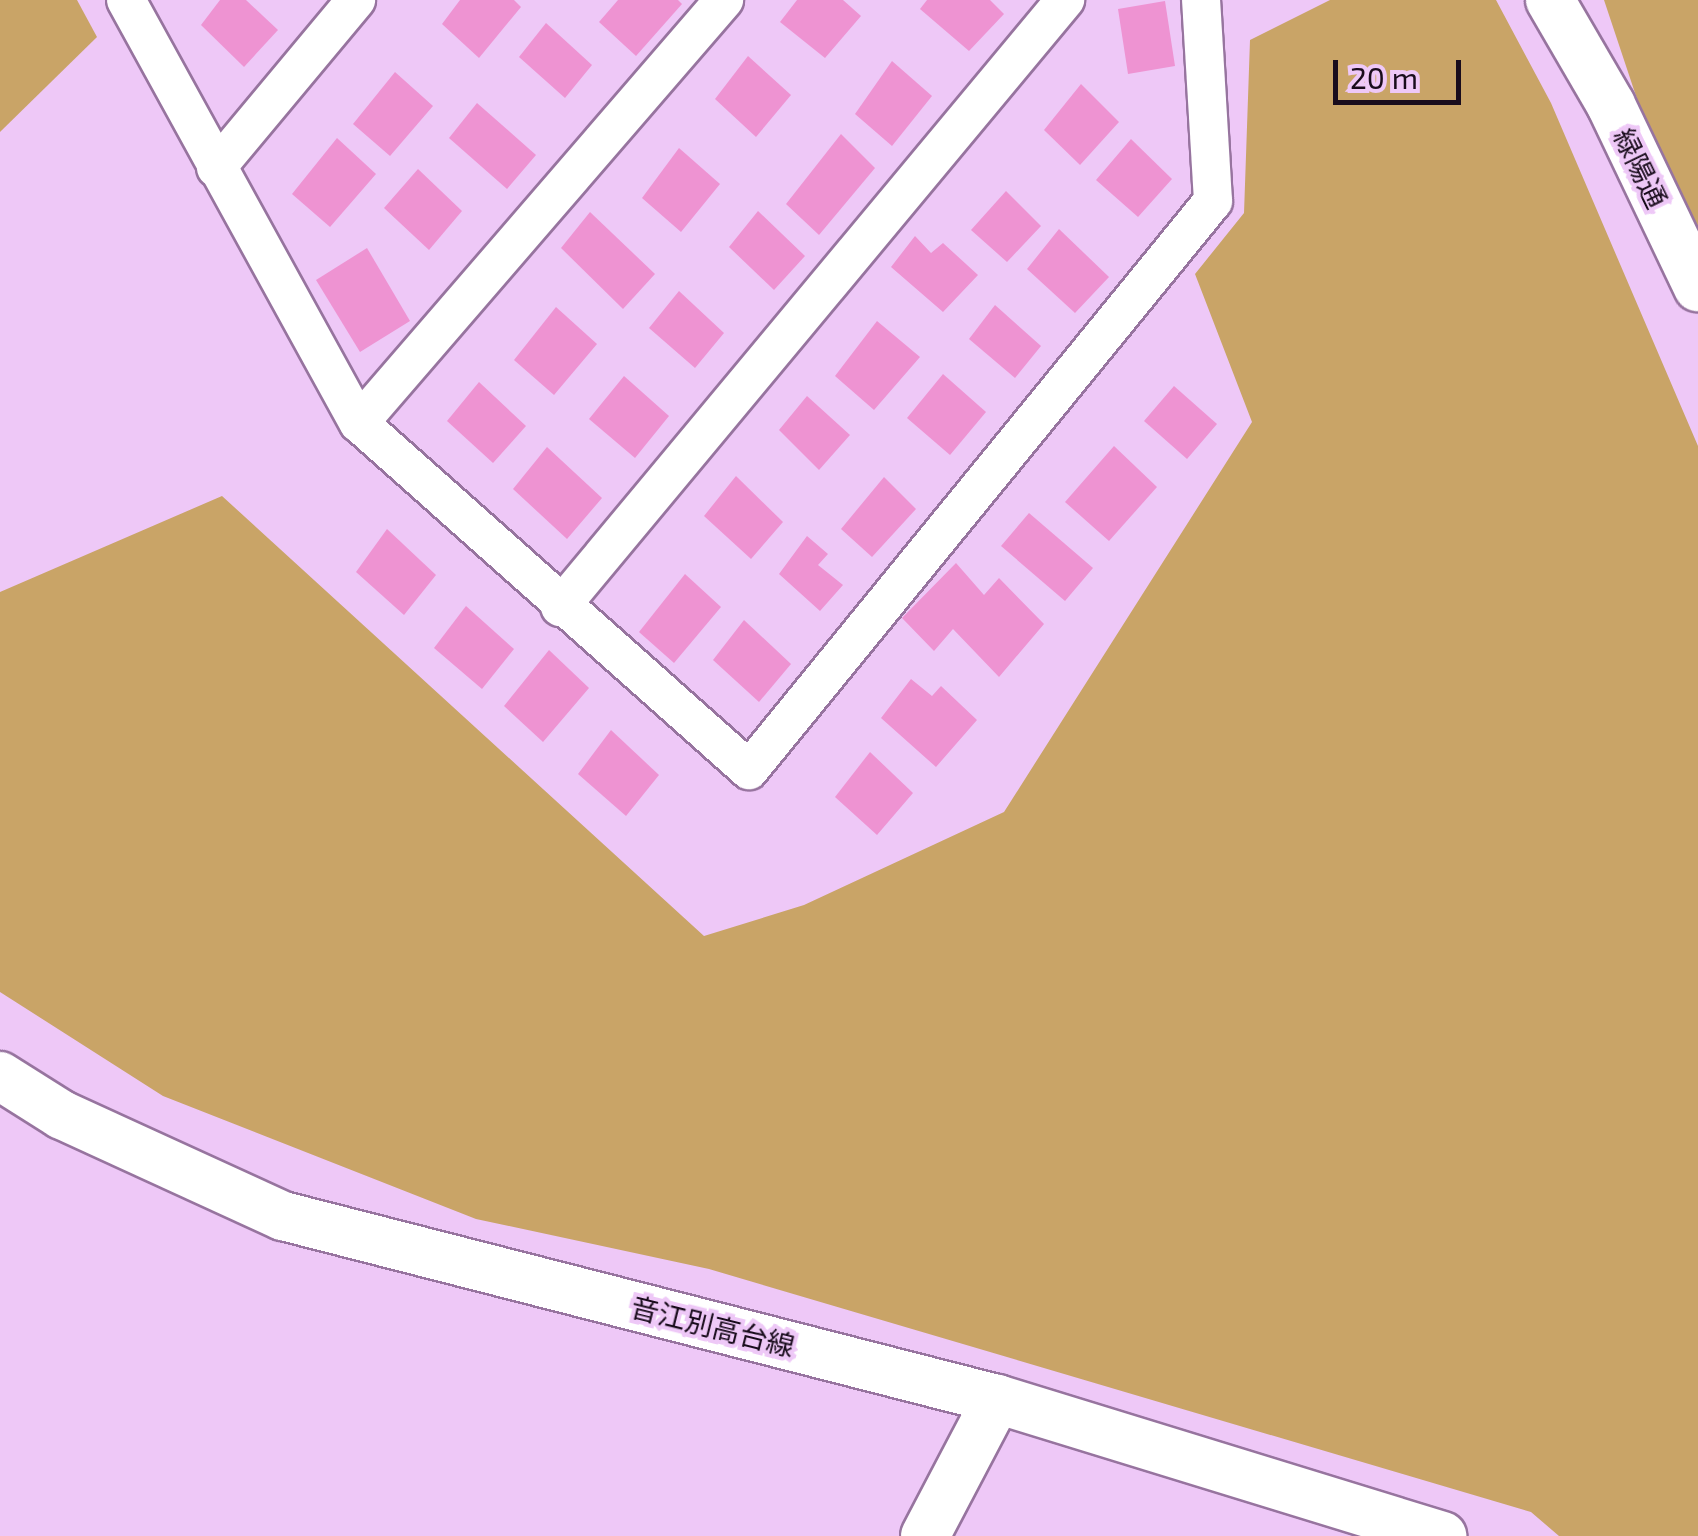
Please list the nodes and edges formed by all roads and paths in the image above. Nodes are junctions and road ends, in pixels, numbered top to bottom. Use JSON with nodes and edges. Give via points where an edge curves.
{"nodes":[{"id":1,"x":126,"y":0,"type":"edge"},
{"id":2,"x":356,"y":0,"type":"edge"},
{"id":3,"x":724,"y":0,"type":"edge"},
{"id":4,"x":1065,"y":0,"type":"edge"},
{"id":5,"x":1201,"y":0,"type":"edge"},
{"id":6,"x":1550,"y":0,"type":"edge"},
{"id":7,"x":216,"y":168,"type":"junction"},
{"id":8,"x":1698,"y":287,"type":"edge"},
{"id":9,"x":359,"y":423,"type":"junction"},
{"id":10,"x":560,"y":608,"type":"junction"},
{"id":11,"x":0,"y":1076,"type":"edge"},
{"id":12,"x":998,"y":1399,"type":"junction"},
{"id":13,"x":926,"y":1536,"type":"edge"},
{"id":14,"x":1442,"y":1536,"type":"edge"}],
"edges":[{"from":1,"to":7,"type":"street"},
{"from":2,"to":7,"type":"street"},
{"from":3,"to":9,"type":"street"},
{"from":4,"to":10,"type":"street"},
{"from":5,"to":10,"type":"street","via":[[1213,201],[749,770]]},
{"from":6,"to":8,"type":"street","name":"緑陽通","via":[[1611,105]]},
{"from":7,"to":9,"type":"street"},
{"from":9,"to":10,"type":"street"},
{"from":11,"to":12,"type":"street","name":"音江別高台線","via":[[62,1114],[283,1216]]},
{"from":12,"to":13,"type":"street"},
{"from":12,"to":14,"type":"street","name":"音江別高台線"}]}
